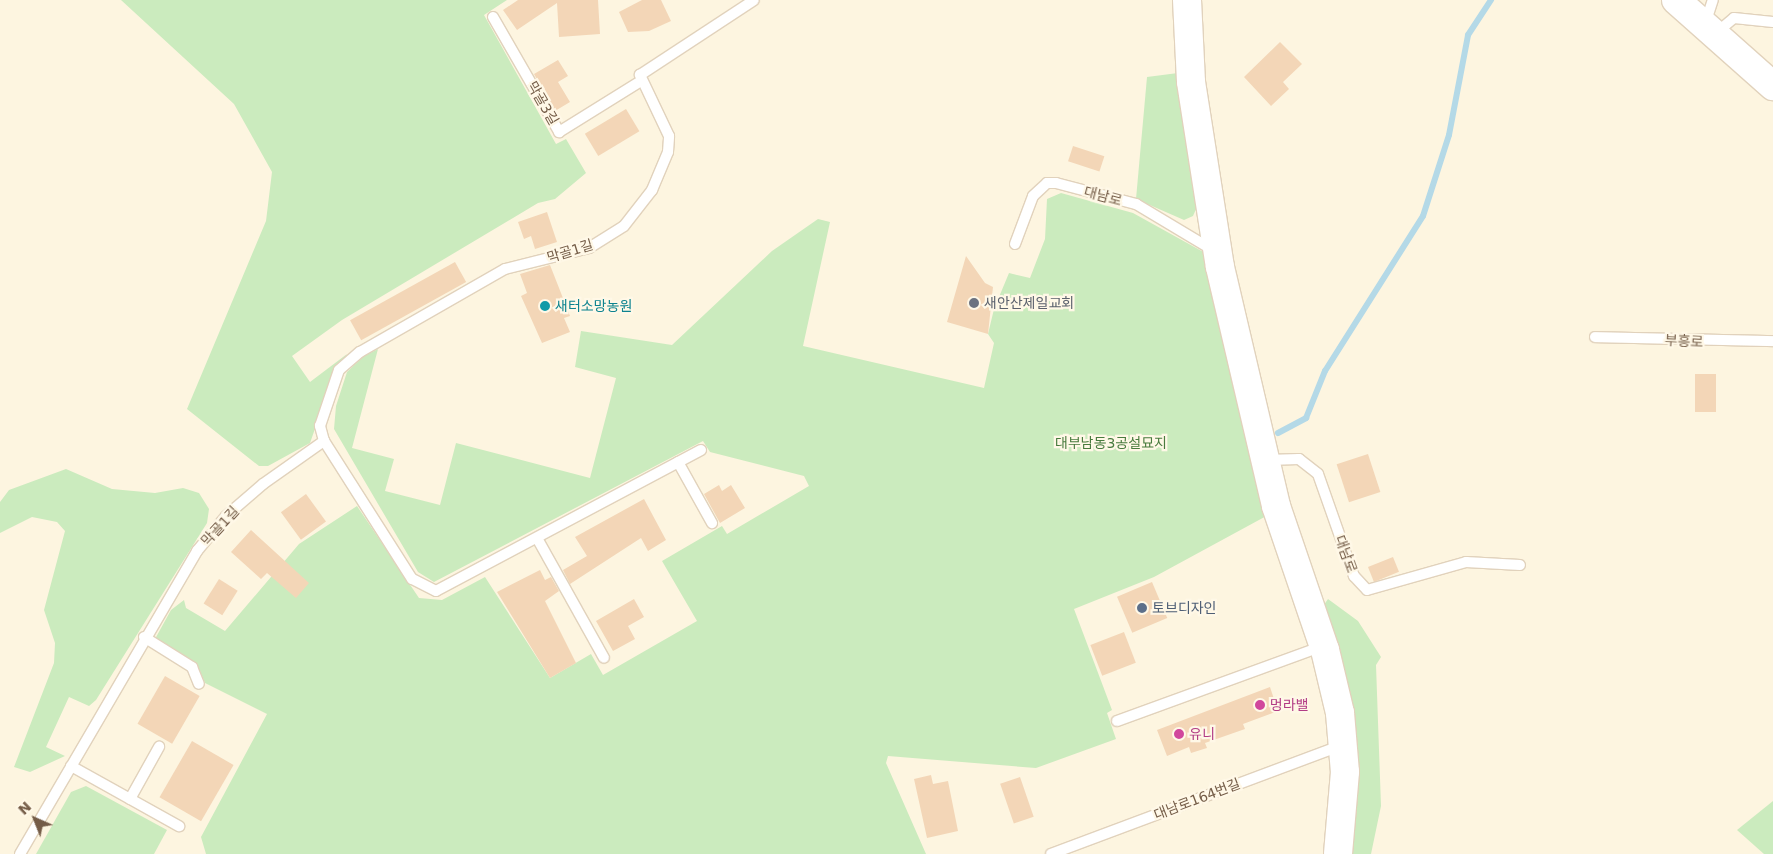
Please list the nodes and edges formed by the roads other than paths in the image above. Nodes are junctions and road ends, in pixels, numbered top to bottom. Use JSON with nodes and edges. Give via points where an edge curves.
{"nodes":[{"id":1,"x":754,"y":0,"type":"edge"},
{"id":2,"x":1187,"y":0,"type":"edge"},
{"id":3,"x":1676,"y":0,"type":"edge"},
{"id":4,"x":1713,"y":0,"type":"edge"},
{"id":5,"x":493,"y":17,"type":"dead end"},
{"id":6,"x":1773,"y":22,"type":"edge"},
{"id":7,"x":1710,"y":30,"type":"junction"},
{"id":8,"x":641,"y":81,"type":"junction"},
{"id":9,"x":1773,"y":86,"type":"edge"},
{"id":10,"x":1015,"y":244,"type":"dead end"},
{"id":11,"x":1216,"y":252,"type":"junction"},
{"id":12,"x":1595,"y":337,"type":"dead end"},
{"id":13,"x":1773,"y":341,"type":"edge"},
{"id":14,"x":324,"y":441,"type":"junction"},
{"id":15,"x":700,"y":450,"type":"dead end"},
{"id":16,"x":1267,"y":460,"type":"junction"},
{"id":17,"x":678,"y":462,"type":"junction"},
{"id":18,"x":712,"y":523,"type":"dead end"},
{"id":19,"x":537,"y":538,"type":"junction"},
{"id":20,"x":1520,"y":565,"type":"dead end"},
{"id":21,"x":144,"y":637,"type":"junction"},
{"id":22,"x":1324,"y":646,"type":"junction"},
{"id":23,"x":604,"y":658,"type":"dead end"},
{"id":24,"x":199,"y":684,"type":"dead end"},
{"id":25,"x":1117,"y":721,"type":"dead end"},
{"id":26,"x":1344,"y":744,"type":"junction"},
{"id":27,"x":159,"y":748,"type":"dead end"},
{"id":28,"x":71,"y":766,"type":"junction"},
{"id":29,"x":130,"y":799,"type":"junction"},
{"id":30,"x":179,"y":826,"type":"dead end"},
{"id":31,"x":20,"y":854,"type":"edge"},
{"id":32,"x":1051,"y":854,"type":"edge"},
{"id":33,"x":1338,"y":854,"type":"edge"}],
"edges":[{"from":1,"to":8,"type":"lane","via":[[645,71]]},
{"from":2,"to":11,"type":"street","via":[[1191,82]]},
{"from":3,"to":7,"type":"street"},
{"from":4,"to":7,"type":"lane"},
{"from":5,"to":8,"type":"lane","name":"막골3길","via":[[559,132]]},
{"from":6,"to":7,"type":"lane","via":[[1734,18]]},
{"from":7,"to":9,"type":"street"},
{"from":8,"to":14,"type":"lane","name":"막골1길","via":[[669,136],[663,171],[639,210],[601,241],[505,269],[348,361],[324,408],[320,426]]},
{"from":10,"to":11,"type":"lane","name":"대남로","via":[[1033,196],[1047,184],[1056,183],[1136,204]]},
{"from":11,"to":16,"type":"street"},
{"from":12,"to":13,"type":"lane","name":"부흥로"},
{"from":14,"to":19,"type":"lane","name":"막골1길","via":[[412,579],[422,588],[436,591]]},
{"from":14,"to":21,"type":"lane","name":"막골1길","via":[[226,516],[197,551]]},
{"from":15,"to":17,"type":"lane","name":"막골1길"},
{"from":16,"to":20,"type":"lane","name":"대남로","via":[[1299,459],[1318,474],[1354,576],[1367,590],[1466,562]]},
{"from":16,"to":22,"type":"street","via":[[1286,536]]},
{"from":17,"to":18,"type":"lane"},
{"from":17,"to":19,"type":"lane","name":"막골1길"},
{"from":19,"to":23,"type":"lane"},
{"from":21,"to":24,"type":"lane","via":[[192,667]]},
{"from":21,"to":28,"type":"lane","name":"막골1길"},
{"from":22,"to":25,"type":"lane"},
{"from":22,"to":26,"type":"street","via":[[1335,683]]},
{"from":26,"to":32,"type":"lane","name":"대남로164번길"},
{"from":26,"to":33,"type":"street"},
{"from":27,"to":29,"type":"lane"},
{"from":28,"to":29,"type":"lane"},
{"from":28,"to":31,"type":"lane","name":"막골1길"},
{"from":29,"to":30,"type":"lane"}]}
